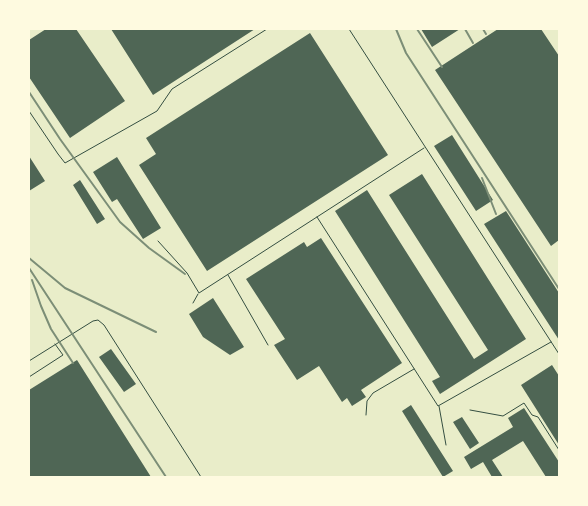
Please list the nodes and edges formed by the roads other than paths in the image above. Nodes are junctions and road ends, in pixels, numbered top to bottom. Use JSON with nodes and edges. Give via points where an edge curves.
{"nodes":[{"id":1,"x":267,"y":29,"type":"edge"},
{"id":2,"x":349,"y":29,"type":"edge"},
{"id":3,"x":29,"y":111,"type":"edge"},
{"id":4,"x":425,"y":148,"type":"junction"},
{"id":5,"x":317,"y":217,"type":"junction"},
{"id":6,"x":158,"y":241,"type":"dead end"},
{"id":7,"x":228,"y":274,"type":"junction"},
{"id":8,"x":199,"y":293,"type":"junction"},
{"id":9,"x":193,"y":303,"type":"dead end"},
{"id":10,"x":552,"y":342,"type":"junction"},
{"id":11,"x":55,"y":344,"type":"junction"},
{"id":12,"x":268,"y":345,"type":"dead end"},
{"id":13,"x":559,"y":354,"type":"edge"},
{"id":14,"x":29,"y":361,"type":"edge"},
{"id":15,"x":415,"y":368,"type":"junction"},
{"id":16,"x":29,"y":377,"type":"edge"},
{"id":17,"x":438,"y":406,"type":"junction"},
{"id":18,"x":470,"y":410,"type":"dead end"},
{"id":19,"x":366,"y":415,"type":"dead end"},
{"id":20,"x":446,"y":445,"type":"dead end"},
{"id":21,"x":559,"y":450,"type":"edge"},
{"id":22,"x":200,"y":477,"type":"edge"}],
"edges":[{"from":1,"to":3,"type":"lane","via":[[172,89],[157,111],[65,163]]},
{"from":2,"to":4,"type":"lane"},
{"from":4,"to":5,"type":"lane"},
{"from":4,"to":10,"type":"lane"},
{"from":5,"to":7,"type":"lane"},
{"from":5,"to":15,"type":"lane"},
{"from":6,"to":8,"type":"lane","via":[[187,273]]},
{"from":7,"to":8,"type":"lane"},
{"from":7,"to":12,"type":"lane"},
{"from":8,"to":9,"type":"lane"},
{"from":10,"to":13,"type":"lane"},
{"from":10,"to":17,"type":"lane"},
{"from":11,"to":14,"type":"lane"},
{"from":11,"to":16,"type":"lane","via":[[63,355]]},
{"from":11,"to":22,"type":"lane","via":[[93,321],[98,320],[104,325]]},
{"from":15,"to":17,"type":"lane"},
{"from":15,"to":19,"type":"lane","via":[[373,393],[367,401]]},
{"from":17,"to":20,"type":"lane"},
{"from":18,"to":21,"type":"lane","via":[[503,416],[524,403],[532,415],[538,417]]}]}
